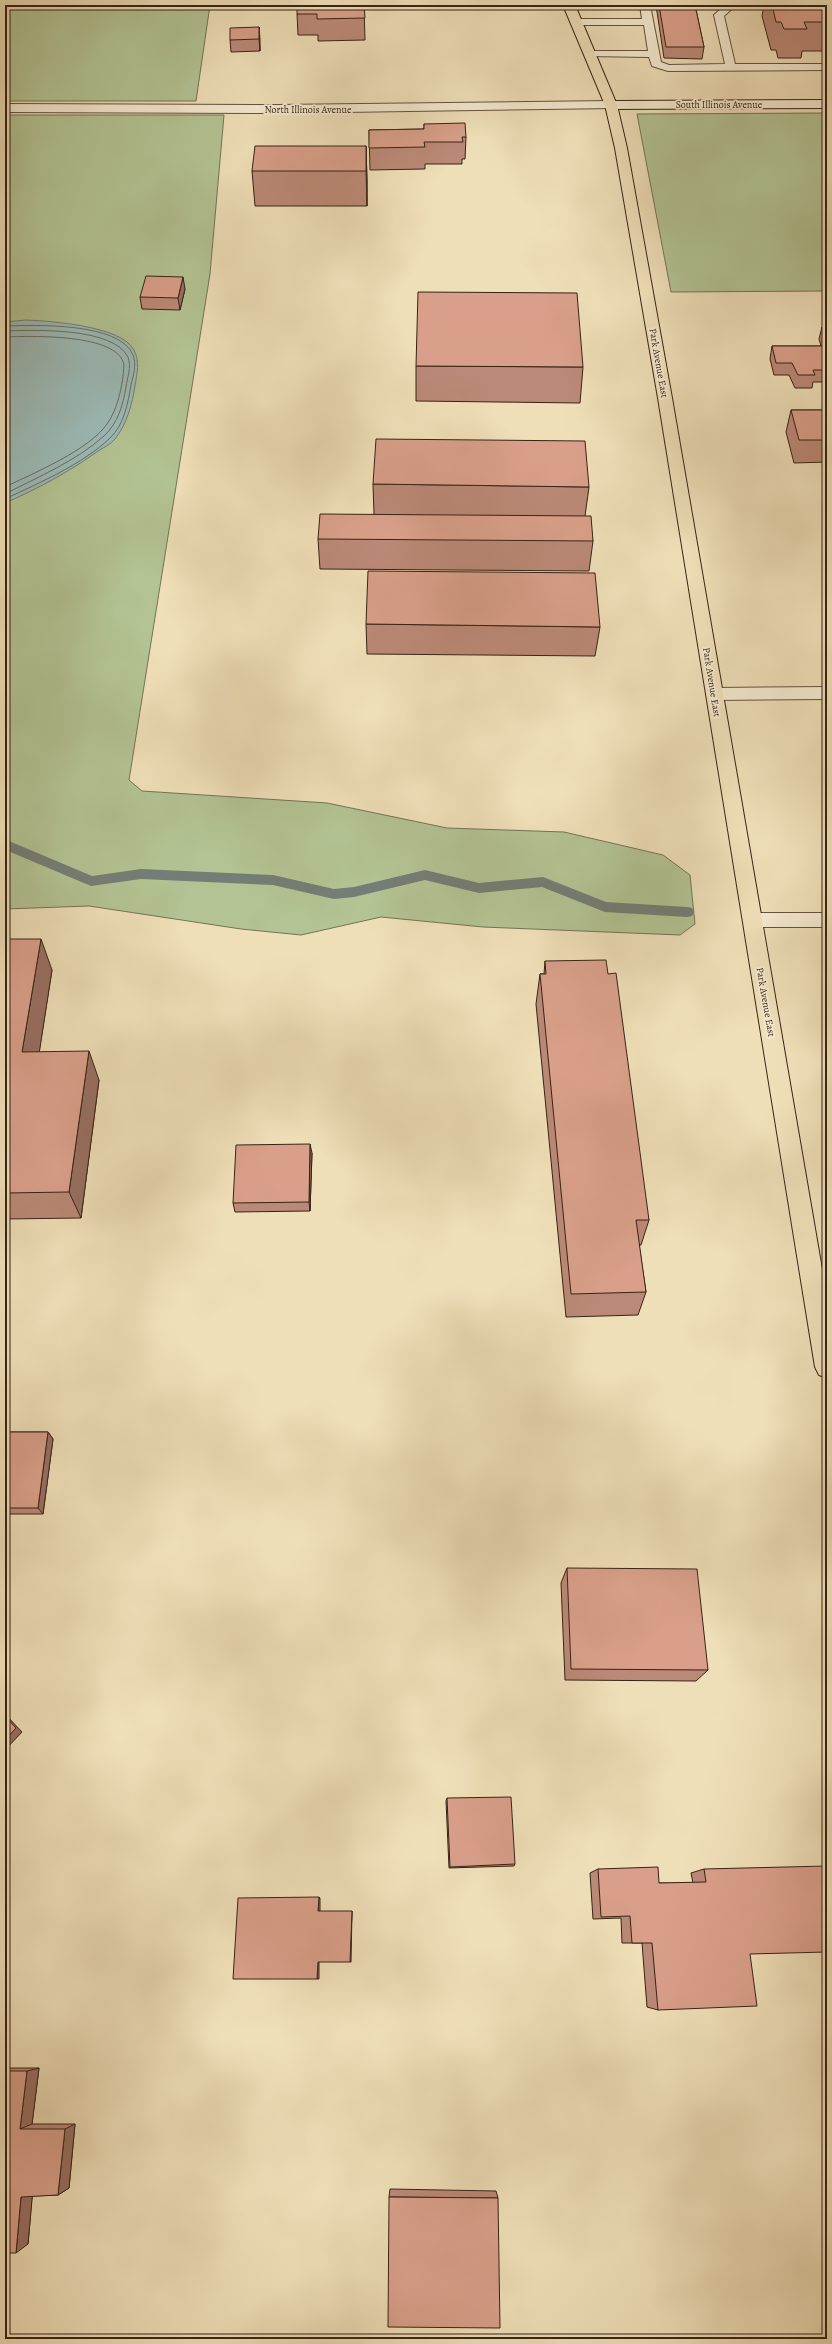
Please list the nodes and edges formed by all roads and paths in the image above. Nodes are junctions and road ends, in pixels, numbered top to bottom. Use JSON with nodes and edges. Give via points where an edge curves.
{"nodes":[{"id":1,"x":569,"y":5,"type":"edge"},
{"id":2,"x":645,"y":5,"type":"edge"},
{"id":3,"x":731,"y":5,"type":"edge"},
{"id":4,"x":576,"y":22,"type":"junction"},
{"id":5,"x":648,"y":22,"type":"junction"},
{"id":6,"x":590,"y":54,"type":"junction"},
{"id":7,"x":654,"y":54,"type":"junction"},
{"id":8,"x":827,"y":67,"type":"edge"},
{"id":9,"x":730,"y":68,"type":"junction"},
{"id":10,"x":827,"y":104,"type":"edge"},
{"id":11,"x":612,"y":105,"type":"junction"},
{"id":12,"x":5,"y":108,"type":"edge"},
{"id":13,"x":827,"y":693,"type":"edge"},
{"id":14,"x":714,"y":694,"type":"junction"},
{"id":15,"x":752,"y":920,"type":"junction"},
{"id":16,"x":827,"y":920,"type":"edge"},
{"id":17,"x":827,"y":1367,"type":"edge"}],
"edges":[{"from":1,"to":4,"type":"main road","name":"Park Avenue East"},
{"from":2,"to":5,"type":"lane"},
{"from":3,"to":9,"type":"lane","via":[[719,15]]},
{"from":4,"to":5,"type":"lane"},
{"from":4,"to":6,"type":"main road","name":"Park Avenue East"},
{"from":5,"to":7,"type":"lane"},
{"from":6,"to":7,"type":"lane"},
{"from":6,"to":11,"type":"main road","name":"Park Avenue East"},
{"from":7,"to":9,"type":"lane","via":[[656,64],[668,68]]},
{"from":8,"to":9,"type":"lane"},
{"from":10,"to":11,"type":"street","name":"South Illinois Avenue"},
{"from":11,"to":12,"type":"street","name":"North Illinois Avenue","via":[[285,109]]},
{"from":11,"to":14,"type":"main road","name":"Park Avenue East","via":[[650,307]]},
{"from":13,"to":14,"type":"lane"},
{"from":14,"to":15,"type":"main road","name":"Park Avenue East"},
{"from":15,"to":16,"type":"lane"},
{"from":15,"to":17,"type":"main road","name":"Park Avenue East"}]}
